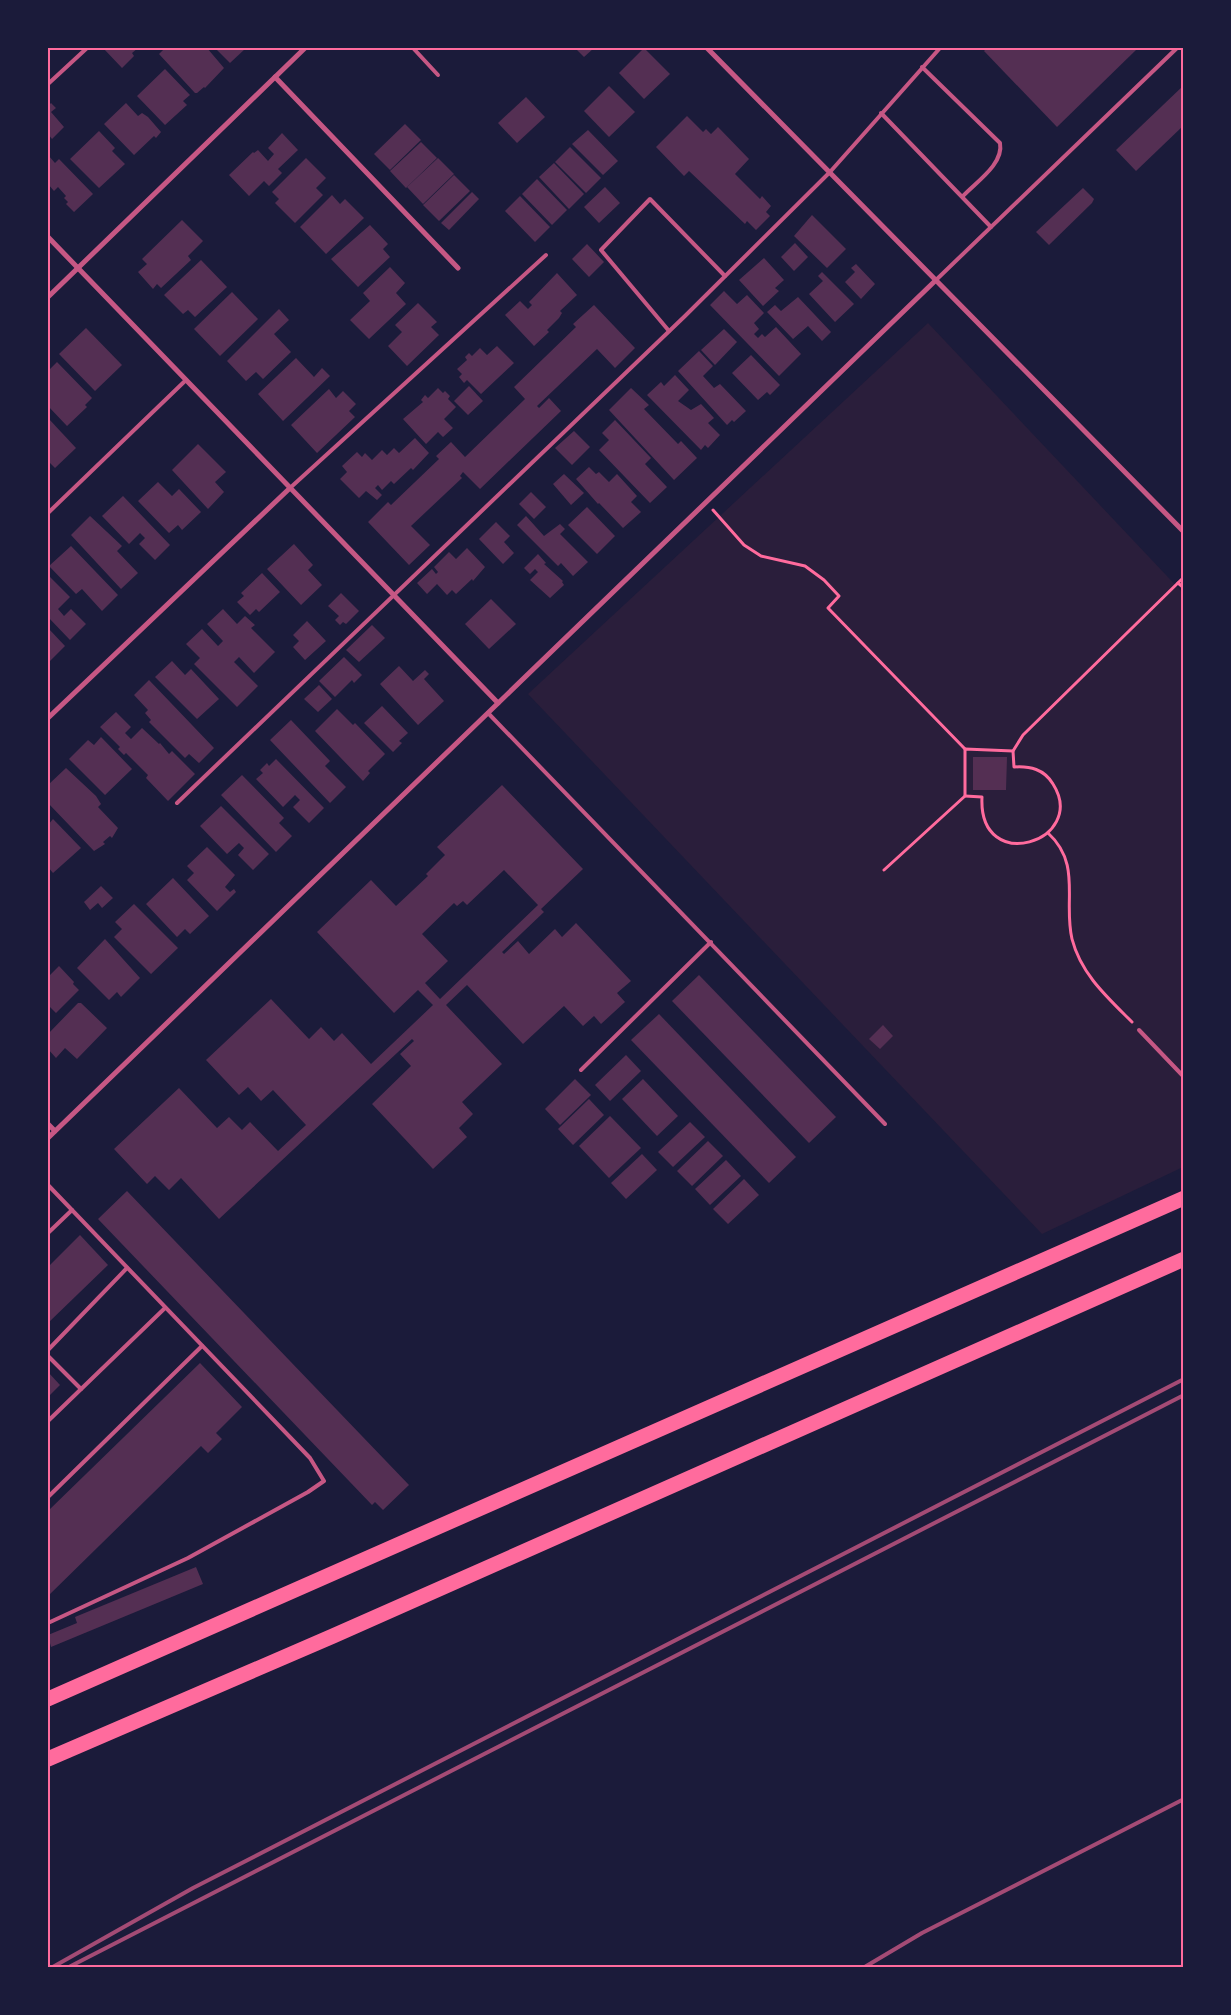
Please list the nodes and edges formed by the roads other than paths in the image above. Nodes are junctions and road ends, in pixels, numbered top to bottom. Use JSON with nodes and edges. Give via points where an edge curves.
{"nodes":[{"id":1,"x":87,"y":48,"type":"edge"},
{"id":2,"x":305,"y":48,"type":"edge"},
{"id":3,"x":413,"y":48,"type":"edge"},
{"id":4,"x":707,"y":48,"type":"edge"},
{"id":5,"x":940,"y":48,"type":"edge"},
{"id":6,"x":1177,"y":48,"type":"edge"},
{"id":7,"x":922,"y":67,"type":"junction"},
{"id":8,"x":438,"y":75,"type":"dead end"},
{"id":9,"x":275,"y":77,"type":"junction"},
{"id":10,"x":48,"y":84,"type":"edge"},
{"id":11,"x":881,"y":113,"type":"junction"},
{"id":12,"x":830,"y":172,"type":"junction"},
{"id":13,"x":963,"y":196,"type":"junction"},
{"id":14,"x":991,"y":227,"type":"junction"},
{"id":15,"x":48,"y":237,"type":"edge"},
{"id":16,"x":546,"y":255,"type":"dead end"},
{"id":17,"x":77,"y":268,"type":"junction"},
{"id":18,"x":458,"y":268,"type":"dead end"},
{"id":19,"x":725,"y":276,"type":"junction"},
{"id":20,"x":936,"y":280,"type":"junction"},
{"id":21,"x":48,"y":297,"type":"edge"},
{"id":22,"x":669,"y":331,"type":"junction"},
{"id":23,"x":186,"y":380,"type":"junction"},
{"id":24,"x":290,"y":488,"type":"junction"},
{"id":25,"x":48,"y":513,"type":"edge"},
{"id":26,"x":1184,"y":532,"type":"edge"},
{"id":27,"x":394,"y":595,"type":"junction"},
{"id":28,"x":498,"y":703,"type":"junction"},
{"id":29,"x":488,"y":713,"type":"junction"},
{"id":30,"x":48,"y":718,"type":"edge"},
{"id":31,"x":177,"y":804,"type":"dead end"},
{"id":32,"x":711,"y":942,"type":"junction"},
{"id":33,"x":1139,"y":1030,"type":"road end"},
{"id":34,"x":581,"y":1070,"type":"dead end"},
{"id":35,"x":1184,"y":1077,"type":"edge"},
{"id":36,"x":48,"y":1124,"type":"edge"},
{"id":37,"x":885,"y":1124,"type":"dead end"},
{"id":38,"x":55,"y":1131,"type":"junction"},
{"id":39,"x":48,"y":1138,"type":"edge"},
{"id":40,"x":48,"y":1185,"type":"edge"},
{"id":41,"x":1184,"y":1198,"type":"edge"},
{"id":42,"x":72,"y":1210,"type":"junction"},
{"id":43,"x":48,"y":1233,"type":"edge"},
{"id":44,"x":1184,"y":1259,"type":"edge"},
{"id":45,"x":127,"y":1268,"type":"junction"},
{"id":46,"x":165,"y":1308,"type":"junction"},
{"id":47,"x":202,"y":1346,"type":"junction"},
{"id":48,"x":48,"y":1350,"type":"edge"},
{"id":49,"x":48,"y":1356,"type":"edge"},
{"id":50,"x":81,"y":1389,"type":"junction"},
{"id":51,"x":48,"y":1421,"type":"edge"},
{"id":52,"x":48,"y":1497,"type":"edge"},
{"id":53,"x":48,"y":1623,"type":"edge"},
{"id":54,"x":48,"y":1699,"type":"edge"},
{"id":55,"x":48,"y":1759,"type":"edge"}],
"edges":[{"from":1,"to":10,"type":"lane"},
{"from":2,"to":9,"type":"street"},
{"from":3,"to":8,"type":"lane"},
{"from":4,"to":12,"type":"street"},
{"from":5,"to":7,"type":"lane"},
{"from":6,"to":14,"type":"lane"},
{"from":7,"to":11,"type":"lane"},
{"from":7,"to":13,"type":"lane","via":[[1000,143],[1002,152],[998,160]]},
{"from":9,"to":17,"type":"street"},
{"from":9,"to":18,"type":"street"},
{"from":11,"to":12,"type":"lane"},
{"from":11,"to":13,"type":"lane"},
{"from":12,"to":19,"type":"lane"},
{"from":12,"to":20,"type":"street"},
{"from":13,"to":14,"type":"lane"},
{"from":14,"to":20,"type":"lane"},
{"from":15,"to":17,"type":"street"},
{"from":16,"to":24,"type":"lane"},
{"from":17,"to":21,"type":"street"},
{"from":17,"to":23,"type":"street"},
{"from":19,"to":22,"type":"lane"},
{"from":19,"to":22,"type":"lane","via":[[650,199],[601,250]]},
{"from":20,"to":26,"type":"street"},
{"from":20,"to":28,"type":"street"},
{"from":22,"to":27,"type":"lane"},
{"from":23,"to":24,"type":"street"},
{"from":23,"to":25,"type":"lane"},
{"from":24,"to":27,"type":"street"},
{"from":24,"to":30,"type":"street"},
{"from":27,"to":28,"type":"street"},
{"from":27,"to":31,"type":"lane"},
{"from":28,"to":29,"type":"street"},
{"from":29,"to":32,"type":"lane"},
{"from":29,"to":38,"type":"street"},
{"from":32,"to":34,"type":"lane"},
{"from":32,"to":37,"type":"lane"},
{"from":33,"to":35,"type":"lane"},
{"from":36,"to":38,"type":"street"},
{"from":38,"to":39,"type":"street"},
{"from":40,"to":42,"type":"lane"},
{"from":41,"to":54,"type":"highway"},
{"from":42,"to":43,"type":"lane"},
{"from":42,"to":45,"type":"lane"},
{"from":44,"to":55,"type":"highway"},
{"from":45,"to":46,"type":"lane"},
{"from":45,"to":48,"type":"lane"},
{"from":46,"to":47,"type":"lane"},
{"from":46,"to":50,"type":"lane"},
{"from":47,"to":52,"type":"lane"},
{"from":47,"to":53,"type":"lane","via":[[310,1458],[324,1480],[188,1558]]},
{"from":49,"to":50,"type":"lane"},
{"from":50,"to":51,"type":"lane"}]}
